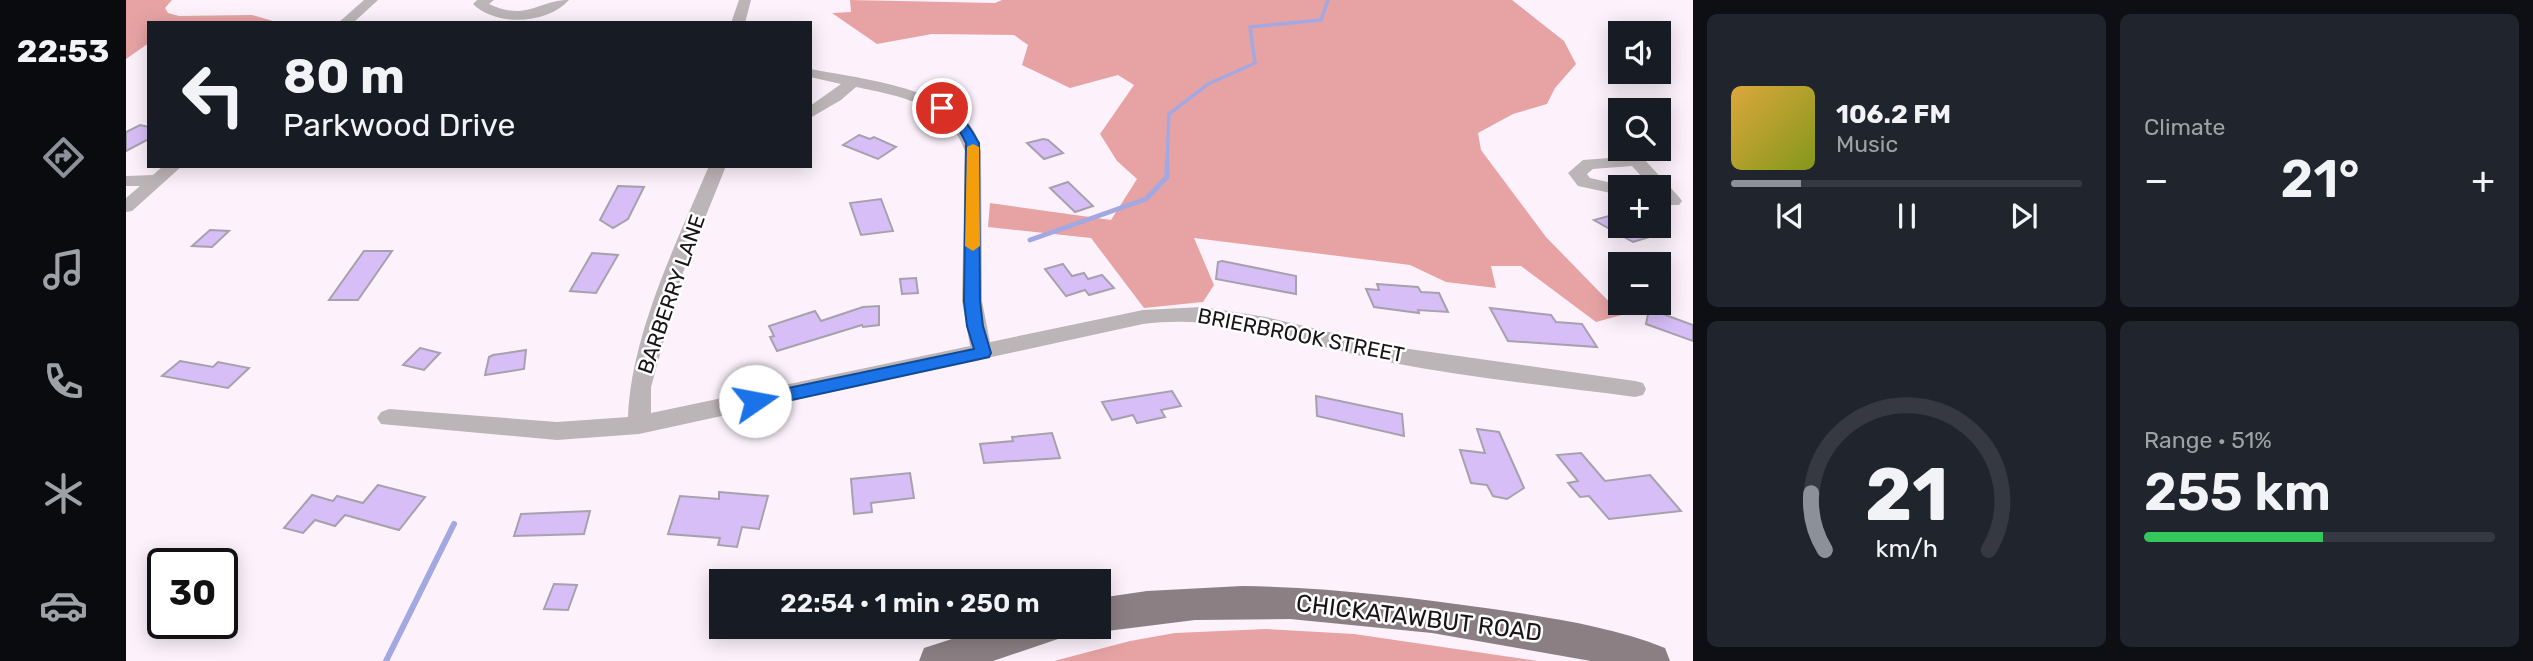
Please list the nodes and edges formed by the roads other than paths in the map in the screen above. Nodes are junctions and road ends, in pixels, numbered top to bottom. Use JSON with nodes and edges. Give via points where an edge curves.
{"nodes":[{"id":1,"x":372,"y":0,"type":"edge"},
{"id":2,"x":563,"y":0,"type":"edge"},
{"id":3,"x":745,"y":0,"type":"edge"},
{"id":4,"x":479,"y":1,"type":"edge"},
{"id":5,"x":347,"y":21,"type":"edge"},
{"id":6,"x":739,"y":21,"type":"edge"},
{"id":7,"x":812,"y":73,"type":"edge"},
{"id":8,"x":851,"y":83,"type":"junction"},
{"id":9,"x":812,"y":112,"type":"edge"},
{"id":10,"x":172,"y":168,"type":"edge"},
{"id":11,"x":717,"y":168,"type":"edge"},
{"id":12,"x":1647,"y":175,"type":"edge"},
{"id":13,"x":157,"y":180,"type":"junction"},
{"id":14,"x":126,"y":181,"type":"edge"},
{"id":15,"x":1608,"y":187,"type":"edge"},
{"id":16,"x":1671,"y":201,"type":"edge"},
{"id":17,"x":126,"y":207,"type":"edge"},
{"id":18,"x":1693,"y":208,"type":"edge"},
{"id":19,"x":983,"y":353,"type":"junction"},
{"id":20,"x":1635,"y":389,"type":"dead end"},
{"id":21,"x":389,"y":418,"type":"dead end"},
{"id":22,"x":639,"y":425,"type":"junction"},
{"id":23,"x":1111,"y":614,"type":"edge"},
{"id":24,"x":1007,"y":639,"type":"edge"},
{"id":25,"x":937,"y":661,"type":"edge"},
{"id":26,"x":1652,"y":661,"type":"edge"}],
"edges":[{"from":1,"to":5,"type":"street"},
{"from":2,"to":4,"type":"street","via":[[554,9],[521,14],[494,13]]},
{"from":3,"to":6,"type":"street"},
{"from":7,"to":8,"type":"street"},
{"from":8,"to":9,"type":"street"},
{"from":8,"to":19,"type":"street","via":[[934,104],[962,124],[971,137],[972,301]]},
{"from":10,"to":13,"type":"street"},
{"from":11,"to":22,"type":"street","name":"BARBERRY LANE","via":[[673,275],[640,387]]},
{"from":12,"to":15,"type":"street","via":[[1636,161],[1589,164],[1577,173],[1584,182]]},
{"from":13,"to":14,"type":"street"},
{"from":13,"to":17,"type":"street"},
{"from":16,"to":18,"type":"street"},
{"from":19,"to":20,"type":"street","name":"BRIERBROOK STREET","via":[[1181,312],[1246,321],[1399,356]]},
{"from":19,"to":22,"type":"street","name":"BRIERBROOK STREET"},
{"from":21,"to":22,"type":"street","name":"BRIERBROOK STREET","via":[[557,431]]},
{"from":23,"to":26,"type":"main road","name":"CHICKATAWBUT ROAD","via":[[1219,600],[1339,604],[1553,636]]},
{"from":24,"to":25,"type":"main road"}]}
